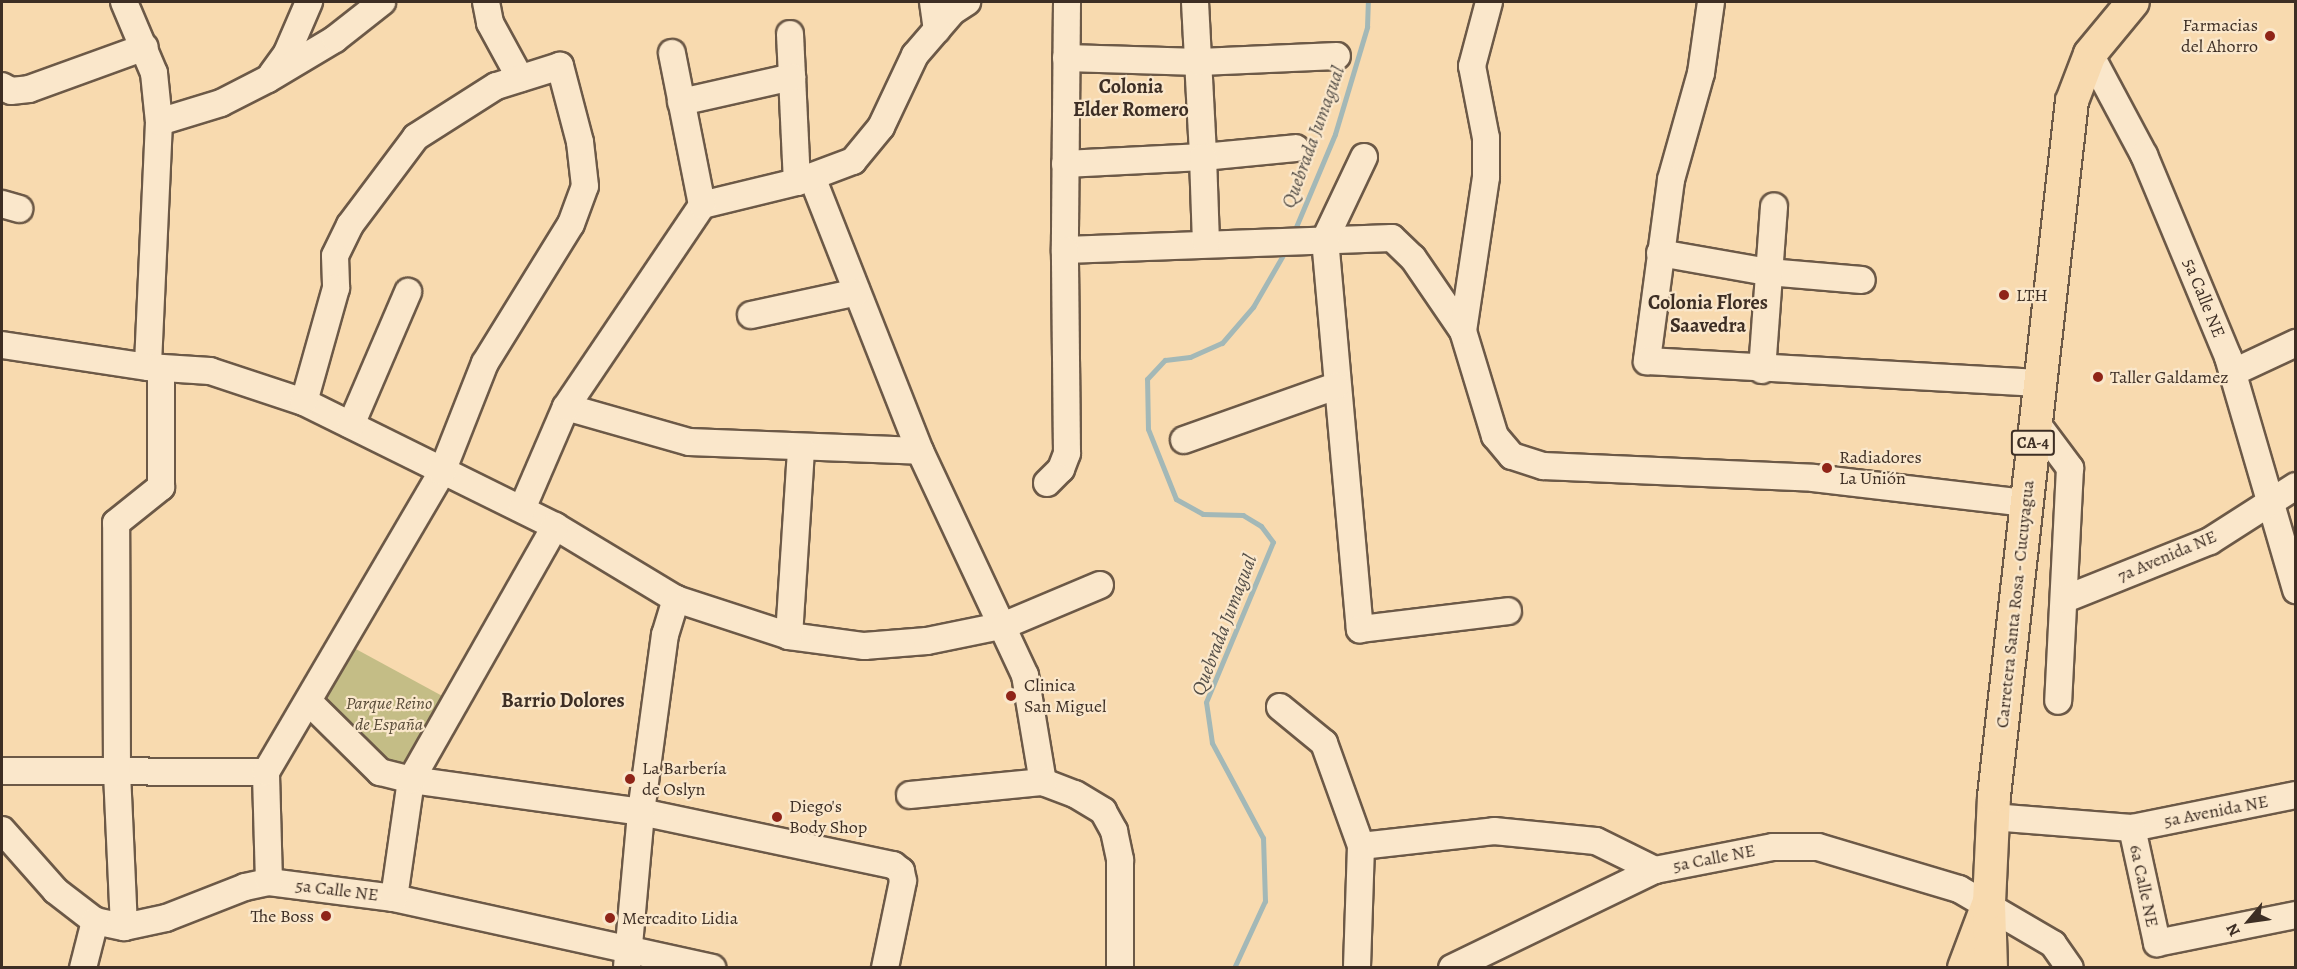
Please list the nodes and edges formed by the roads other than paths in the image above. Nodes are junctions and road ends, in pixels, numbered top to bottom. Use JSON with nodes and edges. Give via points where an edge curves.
{"nodes":[{"id":1,"x":124,"y":2,"type":"edge"},
{"id":2,"x":309,"y":2,"type":"edge"},
{"id":3,"x":382,"y":2,"type":"edge"},
{"id":4,"x":486,"y":2,"type":"edge"},
{"id":5,"x":933,"y":2,"type":"edge"},
{"id":6,"x":967,"y":2,"type":"edge"},
{"id":7,"x":1067,"y":2,"type":"edge"},
{"id":8,"x":1195,"y":2,"type":"edge"},
{"id":9,"x":1489,"y":2,"type":"edge"},
{"id":10,"x":1711,"y":2,"type":"edge"},
{"id":11,"x":2133,"y":2,"type":"edge"},
{"id":12,"x":937,"y":30,"type":"junction"},
{"id":13,"x":790,"y":34,"type":"dead end"},
{"id":14,"x":145,"y":47,"type":"junction"},
{"id":15,"x":672,"y":53,"type":"dead end"},
{"id":16,"x":2090,"y":54,"type":"junction"},
{"id":17,"x":1337,"y":56,"type":"dead end"},
{"id":18,"x":1066,"y":58,"type":"junction"},
{"id":19,"x":1200,"y":62,"type":"junction"},
{"id":20,"x":792,"y":77,"type":"junction"},
{"id":21,"x":520,"y":78,"type":"junction"},
{"id":22,"x":268,"y":79,"type":"junction"},
{"id":23,"x":2,"y":86,"type":"edge"},
{"id":24,"x":681,"y":102,"type":"junction"},
{"id":25,"x":159,"y":122,"type":"junction"},
{"id":26,"x":1296,"y":148,"type":"dead end"},
{"id":27,"x":1364,"y":157,"type":"dead end"},
{"id":28,"x":1203,"y":158,"type":"junction"},
{"id":29,"x":1065,"y":164,"type":"junction"},
{"id":30,"x":804,"y":180,"type":"junction"},
{"id":31,"x":702,"y":205,"type":"junction"},
{"id":32,"x":1774,"y":206,"type":"dead end"},
{"id":33,"x":1315,"y":240,"type":"junction"},
{"id":34,"x":1206,"y":244,"type":"junction"},
{"id":35,"x":1065,"y":250,"type":"junction"},
{"id":36,"x":1660,"y":254,"type":"junction"},
{"id":37,"x":1768,"y":272,"type":"junction"},
{"id":38,"x":1862,"y":280,"type":"dead end"},
{"id":39,"x":408,"y":292,"type":"dead end"},
{"id":40,"x":857,"y":292,"type":"junction"},
{"id":41,"x":751,"y":315,"type":"dead end"},
{"id":42,"x":1463,"y":331,"type":"junction"},
{"id":43,"x":2295,"y":344,"type":"edge"},
{"id":44,"x":2,"y":345,"type":"edge"},
{"id":45,"x":154,"y":368,"type":"junction"},
{"id":46,"x":1762,"y":370,"type":"junction"},
{"id":47,"x":2232,"y":373,"type":"junction"},
{"id":48,"x":2039,"y":383,"type":"junction"},
{"id":49,"x":1336,"y":386,"type":"junction"},
{"id":50,"x":304,"y":402,"type":"junction"},
{"id":51,"x":566,"y":407,"type":"junction"},
{"id":52,"x":2035,"y":421,"type":"junction"},
{"id":53,"x":351,"y":425,"type":"junction"},
{"id":54,"x":1184,"y":440,"type":"dead end"},
{"id":55,"x":801,"y":448,"type":"junction"},
{"id":56,"x":920,"y":451,"type":"junction"},
{"id":57,"x":442,"y":472,"type":"junction"},
{"id":58,"x":1047,"y":483,"type":"dead end"},
{"id":59,"x":2295,"y":486,"type":"edge"},
{"id":60,"x":2272,"y":501,"type":"junction"},
{"id":61,"x":2027,"y":503,"type":"junction"},
{"id":62,"x":522,"y":509,"type":"junction"},
{"id":63,"x":555,"y":526,"type":"junction"},
{"id":64,"x":1100,"y":585,"type":"dead end"},
{"id":65,"x":2295,"y":590,"type":"edge"},
{"id":66,"x":676,"y":599,"type":"junction"},
{"id":67,"x":2065,"y":599,"type":"junction"},
{"id":68,"x":1508,"y":611,"type":"dead end"},
{"id":69,"x":1005,"y":625,"type":"junction"},
{"id":70,"x":789,"y":636,"type":"junction"},
{"id":71,"x":2058,"y":701,"type":"dead end"},
{"id":72,"x":309,"y":702,"type":"junction"},
{"id":73,"x":1280,"y":707,"type":"dead end"},
{"id":74,"x":2,"y":771,"type":"edge"},
{"id":75,"x":266,"y":772,"type":"junction"},
{"id":76,"x":117,"y":773,"type":"junction"},
{"id":77,"x":411,"y":780,"type":"junction"},
{"id":78,"x":1043,"y":782,"type":"junction"},
{"id":79,"x":910,"y":795,"type":"dead end"},
{"id":80,"x":2295,"y":795,"type":"edge"},
{"id":81,"x":641,"y":812,"type":"junction"},
{"id":82,"x":1992,"y":817,"type":"junction"},
{"id":83,"x":2132,"y":828,"type":"junction"},
{"id":84,"x":2,"y":830,"type":"edge"},
{"id":85,"x":1361,"y":846,"type":"junction"},
{"id":86,"x":1655,"y":870,"type":"junction"},
{"id":87,"x":269,"y":882,"type":"junction"},
{"id":88,"x":394,"y":897,"type":"junction"},
{"id":89,"x":1989,"y":903,"type":"junction"},
{"id":90,"x":2295,"y":915,"type":"edge"},
{"id":91,"x":95,"y":921,"type":"junction"},
{"id":92,"x":124,"y":927,"type":"junction"},
{"id":93,"x":627,"y":959,"type":"edge"},
{"id":94,"x":83,"y":968,"type":"edge"},
{"id":95,"x":712,"y":968,"type":"edge"},
{"id":96,"x":885,"y":968,"type":"edge"},
{"id":97,"x":1119,"y":968,"type":"edge"},
{"id":98,"x":1357,"y":968,"type":"edge"},
{"id":99,"x":1452,"y":968,"type":"edge"},
{"id":100,"x":1964,"y":968,"type":"edge"},
{"id":101,"x":1991,"y":968,"type":"edge"},
{"id":102,"x":2070,"y":968,"type":"edge"}],
"edges":[{"from":1,"to":14,"type":"street"},
{"from":2,"to":22,"type":"street","via":[[287,53]]},
{"from":3,"to":22,"type":"street","via":[[335,39]]},
{"from":4,"to":21,"type":"street","via":[[490,23]]},
{"from":5,"to":12,"type":"street"},
{"from":6,"to":12,"type":"street"},
{"from":7,"to":18,"type":"street"},
{"from":8,"to":19,"type":"street"},
{"from":9,"to":42,"type":"street","via":[[1472,66],[1486,138],[1486,177]]},
{"from":10,"to":36,"type":"street","via":[[1701,73],[1671,180]]},
{"from":11,"to":16,"type":"main road","name":"Carretera Santa Rosa - Cucuyagua","number":"CA-4"},
{"from":12,"to":30,"type":"street","via":[[915,55],[881,127],[853,161]]},
{"from":13,"to":20,"type":"street"},
{"from":14,"to":23,"type":"street","via":[[28,89],[11,91]]},
{"from":14,"to":25,"type":"street","via":[[154,73]]},
{"from":15,"to":24,"type":"street"},
{"from":16,"to":47,"type":"street","name":"5a Calle NE","via":[[2144,155]]},
{"from":16,"to":48,"type":"main road","name":"Carretera Santa Rosa - Cucuyagua","number":"CA-4","via":[[2072,101]]},
{"from":17,"to":19,"type":"street"},
{"from":18,"to":19,"type":"street"},
{"from":18,"to":29,"type":"street"},
{"from":19,"to":28,"type":"street"},
{"from":20,"to":24,"type":"street"},
{"from":20,"to":30,"type":"street"},
{"from":21,"to":50,"type":"street","via":[[496,86],[416,137],[350,225],[335,256],[336,288]]},
{"from":21,"to":57,"type":"street","via":[[561,66],[580,142],[585,186],[571,224],[485,363]]},
{"from":22,"to":25,"type":"street","via":[[221,103]]},
{"from":24,"to":31,"type":"street"},
{"from":25,"to":45,"type":"street"},
{"from":26,"to":28,"type":"street"},
{"from":27,"to":33,"type":"street"},
{"from":28,"to":29,"type":"street"},
{"from":28,"to":34,"type":"street"},
{"from":29,"to":35,"type":"street"},
{"from":30,"to":31,"type":"street"},
{"from":30,"to":40,"type":"street"},
{"from":31,"to":51,"type":"street"},
{"from":32,"to":37,"type":"street"},
{"from":33,"to":34,"type":"street"},
{"from":33,"to":42,"type":"street","via":[[1392,238],[1413,258]]},
{"from":33,"to":49,"type":"street"},
{"from":34,"to":35,"type":"street"},
{"from":35,"to":58,"type":"street","via":[[1067,453],[1061,469]]},
{"from":36,"to":37,"type":"street"},
{"from":36,"to":46,"type":"street","via":[[1647,361]]},
{"from":37,"to":38,"type":"street"},
{"from":37,"to":46,"type":"street"},
{"from":39,"to":53,"type":"street"},
{"from":40,"to":41,"type":"street"},
{"from":40,"to":56,"type":"street"},
{"from":42,"to":61,"type":"street","via":[[1495,436],[1512,456],[1543,466],[1813,478]]},
{"from":43,"to":47,"type":"street"},
{"from":44,"to":45,"type":"street"},
{"from":45,"to":50,"type":"street","via":[[210,371]]},
{"from":45,"to":76,"type":"street","via":[[161,487],[116,523]]},
{"from":46,"to":48,"type":"street"},
{"from":47,"to":60,"type":"street","name":"5a Calle NE"},
{"from":48,"to":52,"type":"main road","name":"Carretera Santa Rosa - Cucuyagua","number":"CA-4"},
{"from":49,"to":54,"type":"street"},
{"from":49,"to":68,"type":"street","via":[[1360,629]]},
{"from":50,"to":53,"type":"street"},
{"from":51,"to":55,"type":"street","via":[[689,442]]},
{"from":51,"to":62,"type":"street"},
{"from":52,"to":61,"type":"main road","name":"Carretera Santa Rosa - Cucuyagua","number":"CA-4"},
{"from":52,"to":67,"type":"street","via":[[2070,468]]},
{"from":53,"to":57,"type":"street"},
{"from":55,"to":56,"type":"street"},
{"from":55,"to":70,"type":"street"},
{"from":56,"to":69,"type":"street"},
{"from":57,"to":62,"type":"street"},
{"from":57,"to":72,"type":"street"},
{"from":59,"to":60,"type":"street","name":"7a Avenida NE"},
{"from":60,"to":65,"type":"street","name":"5a Calle NE"},
{"from":60,"to":67,"type":"street","name":"7a Avenida NE","via":[[2210,541]]},
{"from":61,"to":82,"type":"main road","name":"Carretera Santa Rosa - Cucuyagua","number":"CA-4"},
{"from":62,"to":63,"type":"street"},
{"from":63,"to":66,"type":"street"},
{"from":63,"to":77,"type":"street"},
{"from":64,"to":69,"type":"street"},
{"from":66,"to":70,"type":"street"},
{"from":66,"to":81,"type":"street","via":[[665,635]]},
{"from":67,"to":71,"type":"street"},
{"from":69,"to":70,"type":"street","via":[[927,641],[864,646]]},
{"from":69,"to":78,"type":"street","via":[[1025,675]]},
{"from":72,"to":75,"type":"street"},
{"from":72,"to":77,"type":"street","via":[[380,772]]},
{"from":73,"to":85,"type":"street","via":[[1324,743]]},
{"from":74,"to":76,"type":"street"},
{"from":75,"to":76,"type":"street"},
{"from":75,"to":87,"type":"street"},
{"from":76,"to":92,"type":"street"},
{"from":77,"to":81,"type":"street"},
{"from":77,"to":88,"type":"street"},
{"from":78,"to":79,"type":"street"},
{"from":78,"to":97,"type":"street","via":[[1075,794],[1103,811],[1114,831],[1120,860]]},
{"from":80,"to":83,"type":"street","name":"5a Avenida NE"},
{"from":81,"to":93,"type":"street"},
{"from":81,"to":96,"type":"street","via":[[893,866],[901,871],[903,881]]},
{"from":82,"to":83,"type":"street","name":"5a Avenida NE"},
{"from":82,"to":89,"type":"main road","name":"Carretera Santa Rosa - Cucuyagua","number":"CA-4"},
{"from":83,"to":90,"type":"street","name":"6a Calle NE","via":[[2157,943]]},
{"from":84,"to":91,"type":"street","name":"5a Calle NE","via":[[56,891]]},
{"from":85,"to":86,"type":"street","via":[[1494,831],[1596,841]]},
{"from":85,"to":98,"type":"street"},
{"from":86,"to":89,"type":"street","name":"5a Calle NE","via":[[1773,847],[1818,847],[1937,881]]},
{"from":86,"to":99,"type":"street","name":"5a Calle NE"},
{"from":87,"to":88,"type":"street","name":"5a Calle NE"},
{"from":87,"to":92,"type":"street","name":"5a Calle NE","via":[[245,887],[166,918]]},
{"from":88,"to":93,"type":"street","name":"5a Calle NE"},
{"from":89,"to":100,"type":"main road","number":"CA-4"},
{"from":89,"to":101,"type":"main road","number":"CA-4"},
{"from":89,"to":102,"type":"street","via":[[2053,944]]},
{"from":91,"to":92,"type":"street","name":"5a Calle NE"},
{"from":91,"to":94,"type":"street"},
{"from":93,"to":95,"type":"street","name":"5a Calle NE"}]}
